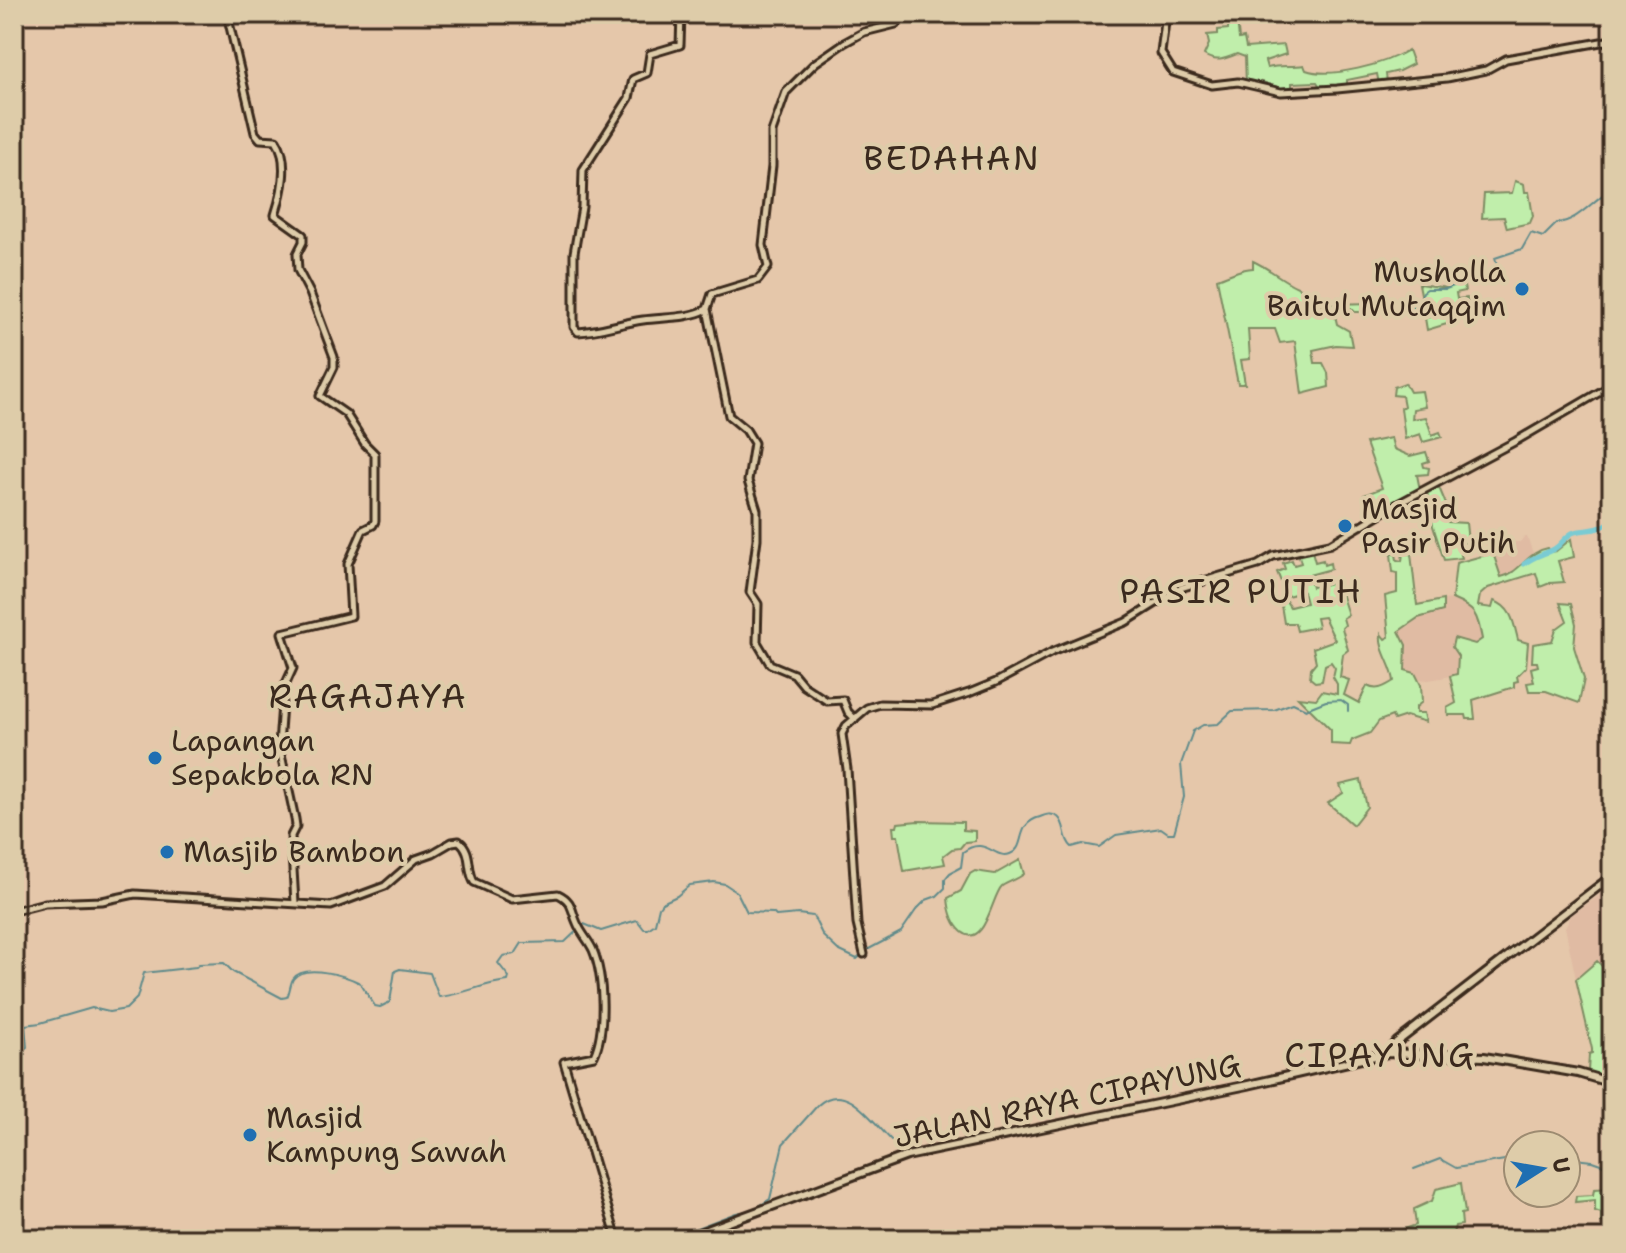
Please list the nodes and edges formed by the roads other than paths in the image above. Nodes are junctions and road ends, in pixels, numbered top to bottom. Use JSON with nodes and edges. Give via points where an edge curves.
{"nodes":[{"id":1,"x":227,"y":14,"type":"edge"},
{"id":2,"x":681,"y":14,"type":"edge"},
{"id":3,"x":914,"y":14,"type":"edge"},
{"id":4,"x":1166,"y":14,"type":"edge"},
{"id":5,"x":1612,"y":40,"type":"edge"},
{"id":6,"x":707,"y":309,"type":"junction"},
{"id":7,"x":1612,"y":385,"type":"edge"},
{"id":8,"x":855,"y":719,"type":"junction"},
{"id":9,"x":1612,"y":876,"type":"edge"},
{"id":10,"x":295,"y":903,"type":"junction"},
{"id":11,"x":14,"y":911,"type":"edge"},
{"id":12,"x":863,"y":952,"type":"dead end"},
{"id":13,"x":1392,"y":1050,"type":"junction"},
{"id":14,"x":1612,"y":1083,"type":"edge"},
{"id":15,"x":617,"y":1239,"type":"edge"},
{"id":16,"x":683,"y":1239,"type":"edge"}],
"edges":[{"from":1,"to":10,"type":"street","via":[[255,133],[280,145],[282,194],[275,215],[303,235],[298,270],[334,357],[320,396],[348,416],[376,456],[375,521],[363,530],[348,561],[351,616],[282,633],[293,668],[283,690],[279,753],[296,824],[291,836]]},
{"from":2,"to":6,"type":"street","via":[[680,45],[650,54],[647,73],[633,80],[629,98],[584,166],[574,253],[574,327],[578,332],[599,330]]},
{"from":3,"to":6,"type":"street","via":[[849,39],[788,90],[772,132],[763,245],[768,267],[758,280],[712,294]]},
{"from":4,"to":5,"type":"street","via":[[1161,53],[1173,72],[1209,84],[1238,82],[1278,91],[1447,78],[1486,70],[1506,59]]},
{"from":6,"to":8,"type":"street","via":[[729,416],[754,443],[748,481],[757,510],[757,539],[750,592],[758,604],[758,646],[773,666],[794,674],[811,691],[827,701],[843,700]]},
{"from":7,"to":8,"type":"street","via":[[1330,544],[1273,556],[1180,588],[1126,622],[938,704],[880,704]]},
{"from":8,"to":12,"type":"street","via":[[842,734]]},
{"from":9,"to":13,"type":"main road"},
{"from":10,"to":11,"type":"street","via":[[135,894]]},
{"from":10,"to":15,"type":"street","via":[[331,906],[375,891],[416,859],[459,841],[467,849],[474,882],[512,899],[558,894],[573,906],[594,952],[601,1029],[594,1056],[565,1064]]},
{"from":13,"to":14,"type":"main road","name":"JALAN RAYA CIPAYUNG","via":[[1513,1061]]},
{"from":13,"to":16,"type":"main road","name":"JALAN RAYA CIPAYUNG","via":[[907,1156]]}]}
